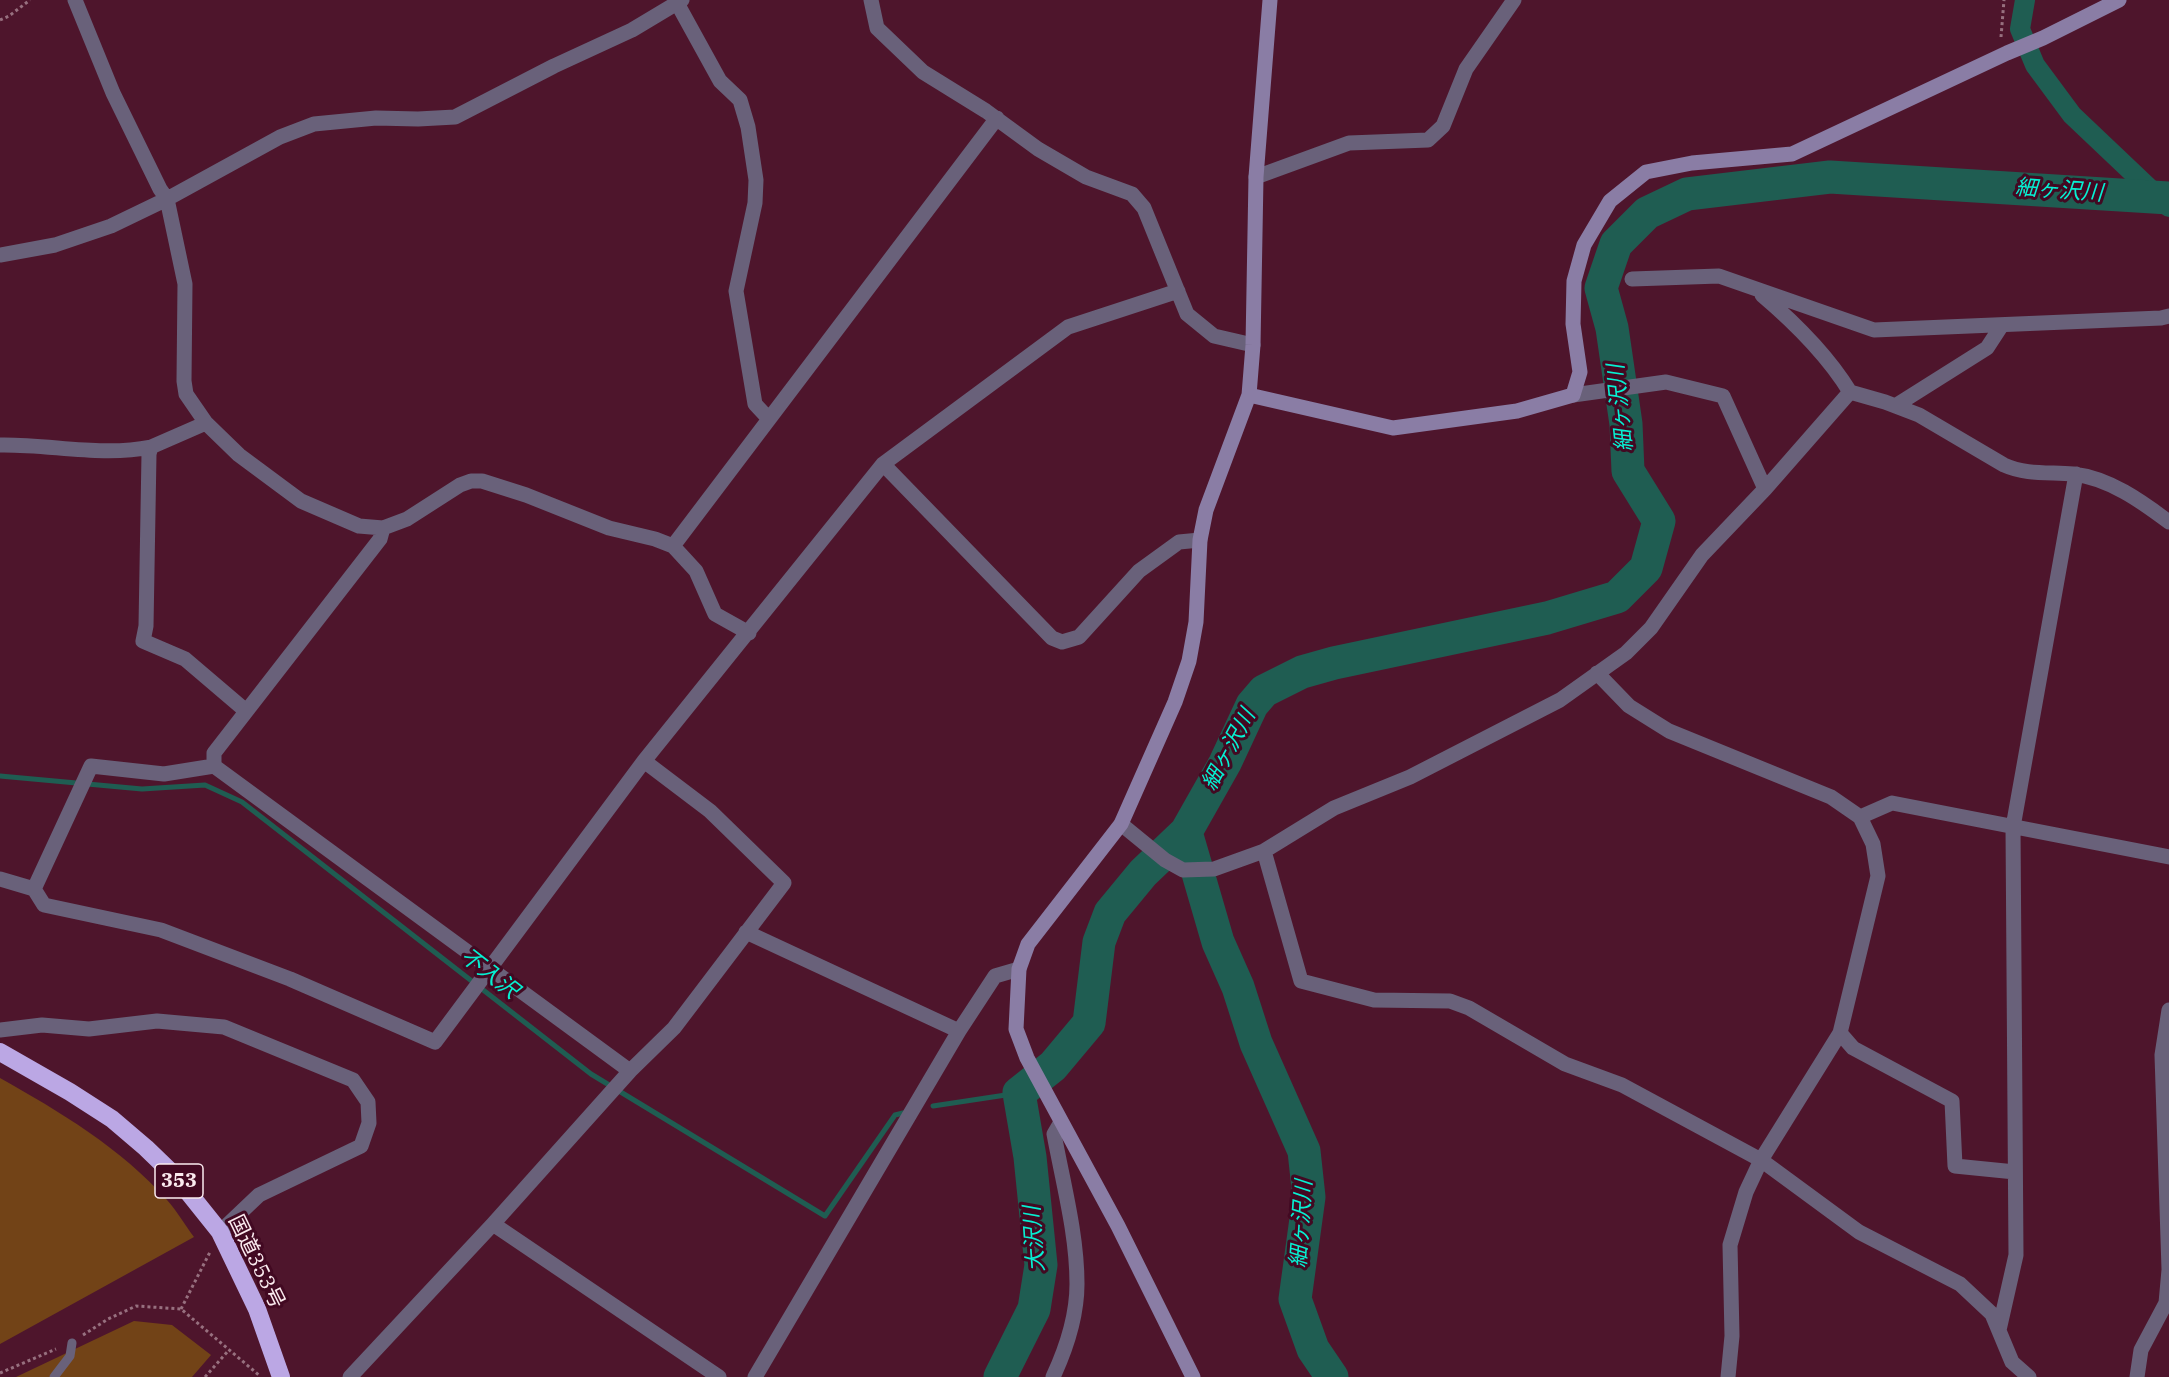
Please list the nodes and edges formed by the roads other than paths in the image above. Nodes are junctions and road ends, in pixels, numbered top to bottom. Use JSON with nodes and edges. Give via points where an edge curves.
{"nodes":[{"id":1,"x":75,"y":0,"type":"edge"},
{"id":2,"x":871,"y":0,"type":"edge"},
{"id":3,"x":1270,"y":0,"type":"edge"},
{"id":4,"x":1514,"y":0,"type":"edge"},
{"id":5,"x":680,"y":2,"type":"edge"},
{"id":6,"x":2108,"y":2,"type":"edge"},
{"id":7,"x":997,"y":118,"type":"junction"},
{"id":8,"x":1256,"y":177,"type":"junction"},
{"id":9,"x":167,"y":199,"type":"junction"},
{"id":10,"x":0,"y":255,"type":"edge"},
{"id":11,"x":1632,"y":279,"type":"dead end"},
{"id":12,"x":1756,"y":289,"type":"junction"},
{"id":13,"x":1178,"y":291,"type":"junction"},
{"id":14,"x":2169,"y":316,"type":"edge"},
{"id":15,"x":2002,"y":325,"type":"junction"},
{"id":16,"x":1253,"y":345,"type":"junction"},
{"id":17,"x":1850,"y":392,"type":"junction"},
{"id":18,"x":1249,"y":395,"type":"junction"},
{"id":19,"x":1573,"y":395,"type":"junction"},
{"id":20,"x":1895,"y":406,"type":"junction"},
{"id":21,"x":768,"y":418,"type":"junction"},
{"id":22,"x":206,"y":423,"type":"junction"},
{"id":23,"x":0,"y":445,"type":"edge"},
{"id":24,"x":151,"y":447,"type":"junction"},
{"id":25,"x":883,"y":464,"type":"junction"},
{"id":26,"x":2076,"y":474,"type":"junction"},
{"id":27,"x":1765,"y":489,"type":"junction"},
{"id":28,"x":2169,"y":522,"type":"edge"},
{"id":29,"x":383,"y":528,"type":"junction"},
{"id":30,"x":1200,"y":540,"type":"junction"},
{"id":31,"x":673,"y":546,"type":"junction"},
{"id":32,"x":748,"y":633,"type":"junction"},
{"id":33,"x":1597,"y":673,"type":"junction"},
{"id":34,"x":246,"y":711,"type":"junction"},
{"id":35,"x":644,"y":760,"type":"junction"},
{"id":36,"x":213,"y":766,"type":"junction"},
{"id":37,"x":1860,"y":817,"type":"junction"},
{"id":38,"x":1121,"y":824,"type":"junction"},
{"id":39,"x":2013,"y":827,"type":"junction"},
{"id":40,"x":1264,"y":851,"type":"junction"},
{"id":41,"x":2169,"y":857,"type":"edge"},
{"id":42,"x":0,"y":879,"type":"edge"},
{"id":43,"x":34,"y":889,"type":"junction"},
{"id":44,"x":746,"y":932,"type":"junction"},
{"id":45,"x":491,"y":968,"type":"junction"},
{"id":46,"x":1019,"y":969,"type":"junction"},
{"id":47,"x":2169,"y":1010,"type":"edge"},
{"id":48,"x":0,"y":1030,"type":"edge"},
{"id":49,"x":959,"y":1031,"type":"junction"},
{"id":50,"x":1839,"y":1033,"type":"junction"},
{"id":51,"x":0,"y":1052,"type":"edge"},
{"id":52,"x":626,"y":1077,"type":"junction"},
{"id":53,"x":1061,"y":1122,"type":"junction"},
{"id":54,"x":1761,"y":1160,"type":"junction"},
{"id":55,"x":2016,"y":1172,"type":"junction"},
{"id":56,"x":493,"y":1224,"type":"junction"},
{"id":57,"x":220,"y":1232,"type":"junction"},
{"id":58,"x":2169,"y":1270,"type":"edge"},
{"id":59,"x":1999,"y":1330,"type":"junction"},
{"id":60,"x":72,"y":1343,"type":"road end"},
{"id":61,"x":54,"y":1377,"type":"edge"},
{"id":62,"x":281,"y":1377,"type":"edge"},
{"id":63,"x":350,"y":1377,"type":"edge"},
{"id":64,"x":719,"y":1377,"type":"edge"},
{"id":65,"x":755,"y":1377,"type":"edge"},
{"id":66,"x":1053,"y":1377,"type":"edge"},
{"id":67,"x":1193,"y":1377,"type":"edge"},
{"id":68,"x":1728,"y":1377,"type":"edge"},
{"id":69,"x":2029,"y":1377,"type":"edge"},
{"id":70,"x":2137,"y":1377,"type":"edge"}],
"edges":[{"from":1,"to":9,"type":"street","via":[[113,93]]},
{"from":2,"to":7,"type":"street","via":[[877,27],[923,72]]},
{"from":3,"to":8,"type":"street"},
{"from":4,"to":8,"type":"street","via":[[1466,69],[1443,126],[1428,140],[1349,143]]},
{"from":5,"to":9,"type":"street","via":[[632,30],[455,117],[314,124],[280,137]]},
{"from":5,"to":21,"type":"street","via":[[711,67],[740,100],[748,127],[756,180],[736,291],[755,404]]},
{"from":6,"to":19,"type":"street","via":[[2043,38],[1792,154],[1692,163],[1646,172],[1610,201],[1584,245],[1574,281],[1573,324],[1580,372]]},
{"from":7,"to":13,"type":"street","via":[[1038,149],[1086,177],[1132,194],[1144,208]]},
{"from":7,"to":21,"type":"street"},
{"from":8,"to":16,"type":"street"},
{"from":9,"to":10,"type":"street","via":[[111,226],[55,245]]},
{"from":9,"to":22,"type":"street","via":[[185,284],[186,394]]},
{"from":11,"to":12,"type":"street","via":[[1719,276]]},
{"from":12,"to":15,"type":"street","via":[[1874,330]]},
{"from":12,"to":17,"type":"street","via":[[1838,371]]},
{"from":13,"to":16,"type":"street","via":[[1187,314],[1214,336]]},
{"from":13,"to":25,"type":"street","via":[[1068,327]]},
{"from":14,"to":15,"type":"street"},
{"from":15,"to":20,"type":"street","via":[[1987,348]]},
{"from":16,"to":18,"type":"street"},
{"from":17,"to":20,"type":"street"},
{"from":17,"to":27,"type":"street"},
{"from":18,"to":19,"type":"street","via":[[1394,428],[1517,411]]},
{"from":18,"to":30,"type":"street","via":[[1206,510]]},
{"from":19,"to":27,"type":"street","via":[[1666,382],[1723,396]]},
{"from":20,"to":26,"type":"street","via":[[1919,415],[2017,471]]},
{"from":21,"to":31,"type":"street"},
{"from":22,"to":24,"type":"street"},
{"from":22,"to":29,"type":"street","via":[[239,455],[301,501],[359,526]]},
{"from":23,"to":24,"type":"street","via":[[93,450]]},
{"from":24,"to":34,"type":"street","via":[[143,641],[185,659]]},
{"from":25,"to":30,"type":"street","via":[[1052,638],[1062,642],[1079,638],[1139,572],[1179,543]]},
{"from":25,"to":32,"type":"street"},
{"from":26,"to":28,"type":"street","via":[[2118,488]]},
{"from":26,"to":39,"type":"street"},
{"from":27,"to":33,"type":"street","via":[[1702,555],[1651,628],[1626,653]]},
{"from":29,"to":31,"type":"street","via":[[407,519],[460,485],[482,481],[609,528]]},
{"from":29,"to":34,"type":"street","via":[[380,539]]},
{"from":30,"to":38,"type":"street","via":[[1196,622],[1189,662]]},
{"from":31,"to":32,"type":"street","via":[[696,571],[715,614]]},
{"from":32,"to":35,"type":"street"},
{"from":33,"to":37,"type":"street","via":[[1629,706],[1669,731],[1831,797]]},
{"from":33,"to":40,"type":"street","via":[[1560,699],[1410,777],[1334,808]]},
{"from":34,"to":36,"type":"street","via":[[214,753]]},
{"from":35,"to":44,"type":"street","via":[[710,811],[784,883]]},
{"from":35,"to":45,"type":"street"},
{"from":36,"to":43,"type":"street","via":[[164,774],[91,766]]},
{"from":36,"to":45,"type":"street"},
{"from":37,"to":39,"type":"street","via":[[1892,803]]},
{"from":37,"to":50,"type":"street","via":[[1873,844],[1878,876]]},
{"from":38,"to":40,"type":"street","via":[[1183,870],[1214,869]]},
{"from":38,"to":46,"type":"street","via":[[1028,944]]},
{"from":39,"to":41,"type":"street"},
{"from":39,"to":55,"type":"street"},
{"from":40,"to":54,"type":"street","via":[[1301,981],[1374,1000],[1450,1001],[1469,1008],[1565,1064],[1622,1085]]},
{"from":42,"to":43,"type":"street"},
{"from":43,"to":45,"type":"street","via":[[44,905],[161,930],[290,979],[435,1042]]},
{"from":44,"to":49,"type":"street"},
{"from":44,"to":52,"type":"street","via":[[674,1029]]},
{"from":45,"to":52,"type":"street"},
{"from":46,"to":49,"type":"street","via":[[995,976]]},
{"from":46,"to":53,"type":"street","via":[[1016,1029]]},
{"from":47,"to":58,"type":"street","via":[[2162,1054]]},
{"from":48,"to":57,"type":"street","via":[[42,1025],[89,1029],[157,1021],[224,1027],[353,1080],[368,1102],[369,1123],[361,1146],[259,1195]]},
{"from":49,"to":65,"type":"street"},
{"from":50,"to":54,"type":"street"},
{"from":50,"to":55,"type":"street","via":[[1853,1048],[1952,1101],[1955,1166]]},
{"from":51,"to":57,"type":"highway","name":"国道353号","number":"353","via":[[112,1119],[176,1177]]},
{"from":52,"to":56,"type":"street"},
{"from":53,"to":66,"type":"street","via":[[1054,1134],[1075,1249],[1077,1285],[1071,1324]]},
{"from":53,"to":67,"type":"street"},
{"from":54,"to":59,"type":"street","via":[[1859,1232],[1960,1284],[1992,1314]]},
{"from":54,"to":68,"type":"street","via":[[1746,1192],[1730,1245],[1732,1336]]},
{"from":55,"to":59,"type":"street","via":[[2016,1255]]},
{"from":56,"to":63,"type":"street"},
{"from":56,"to":64,"type":"street"},
{"from":57,"to":62,"type":"highway","name":"国道353号","number":"353","via":[[257,1309]]},
{"from":58,"to":70,"type":"street","via":[[2166,1303],[2140,1350]]},
{"from":59,"to":69,"type":"street","via":[[2012,1362]]},
{"from":60,"to":61,"type":"lane","via":[[70,1356]]}]}
